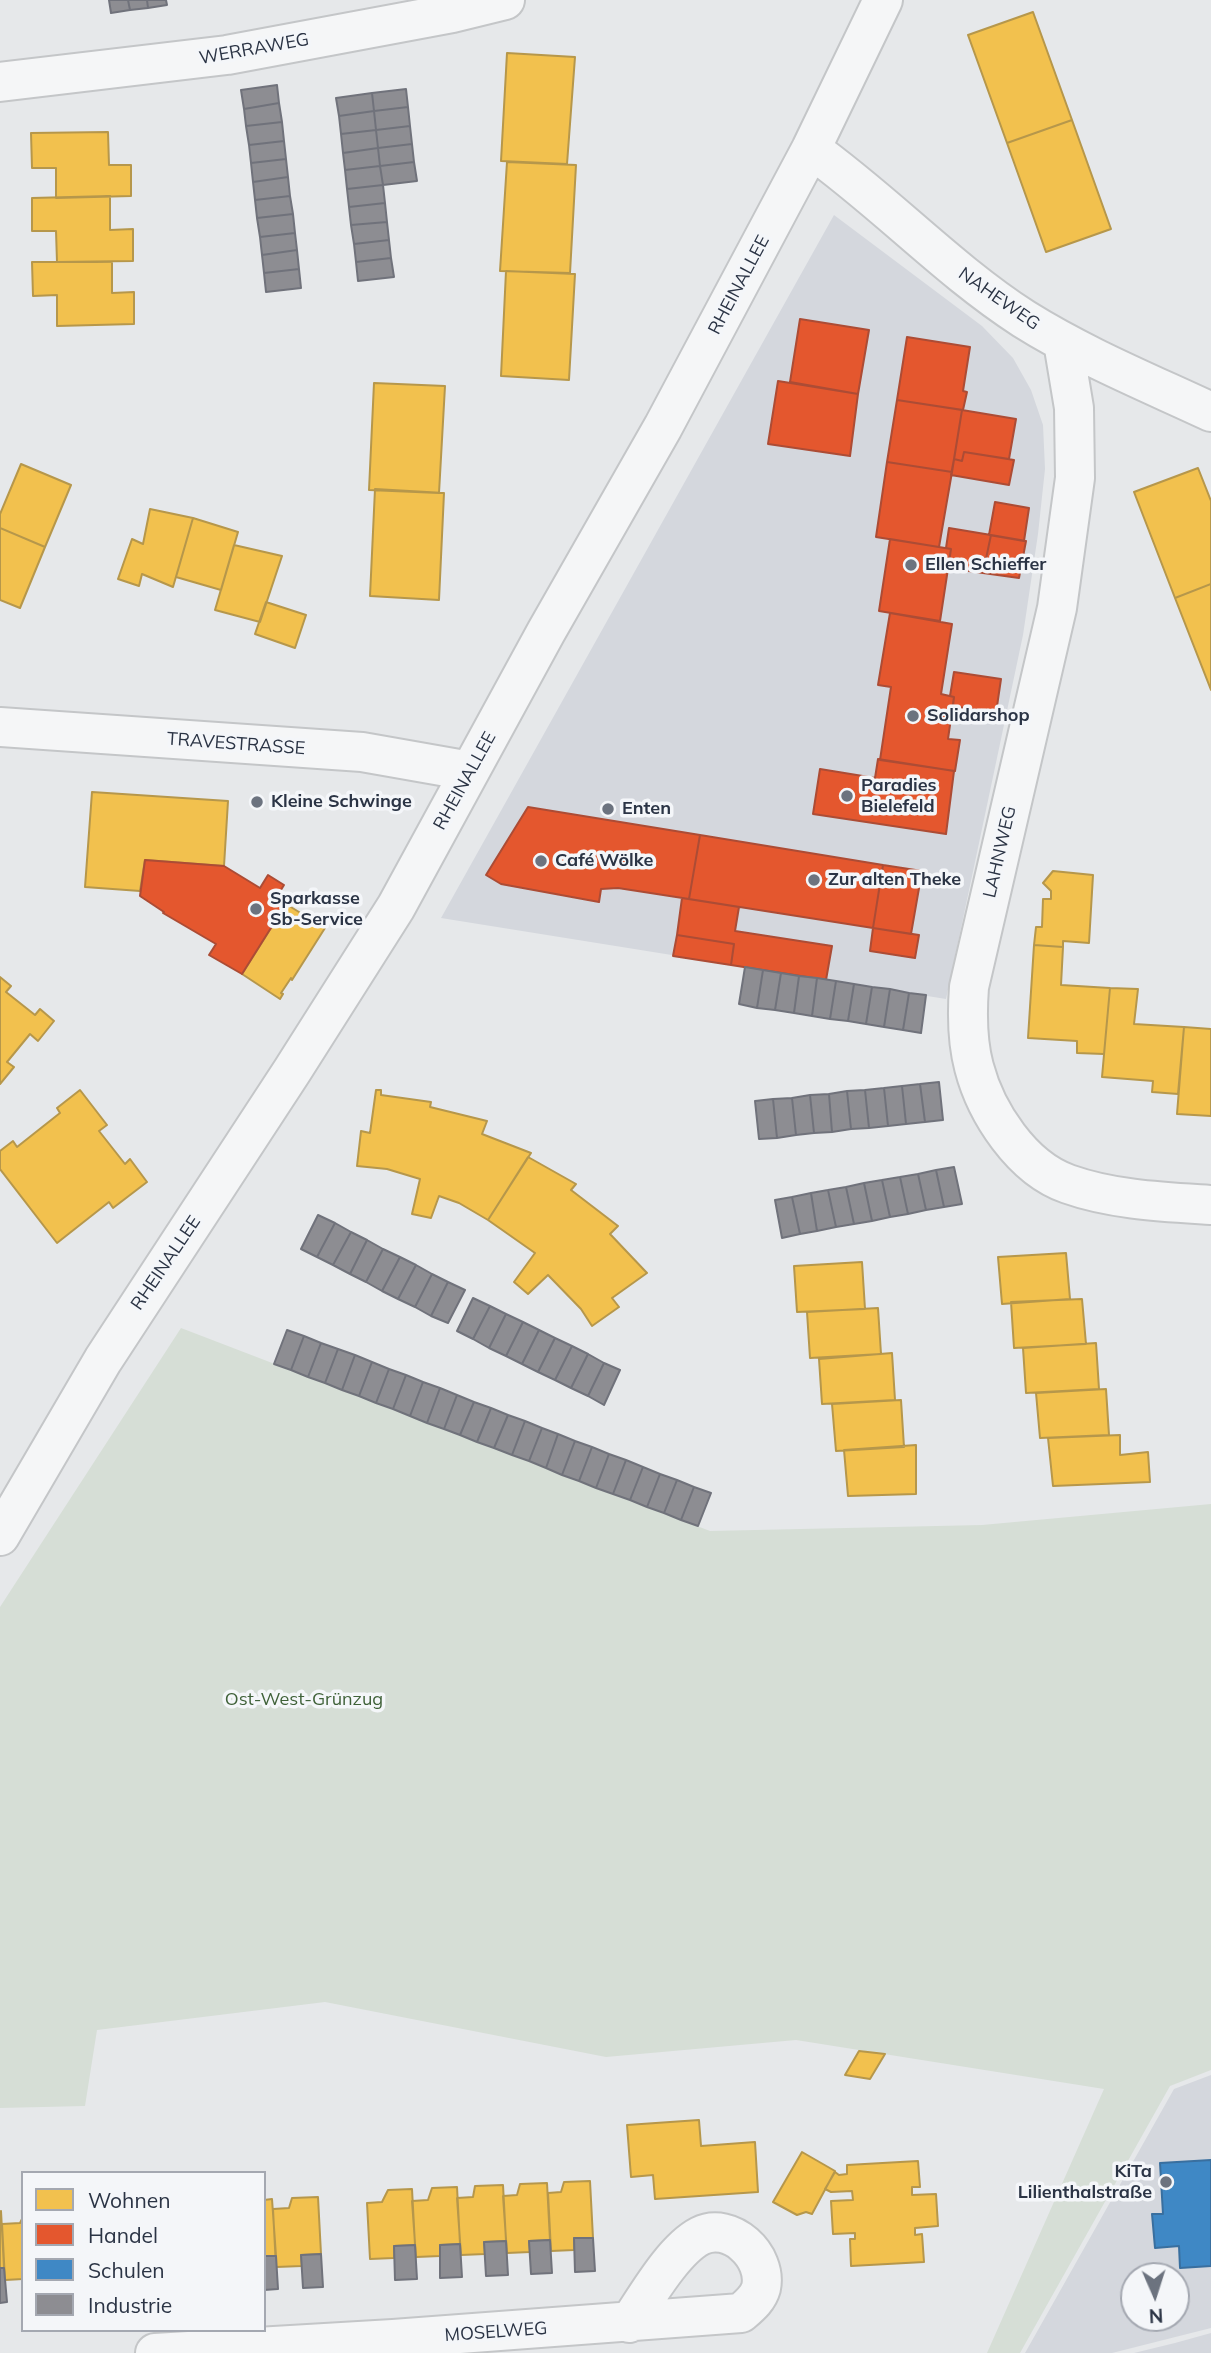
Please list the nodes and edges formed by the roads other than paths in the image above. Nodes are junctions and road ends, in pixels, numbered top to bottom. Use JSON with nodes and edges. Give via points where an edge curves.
{"nodes":[{"id":1,"x":505,"y":0,"type":"edge"},
{"id":2,"x":883,"y":0,"type":"edge"},
{"id":3,"x":0,"y":82,"type":"edge"},
{"id":4,"x":811,"y":149,"type":"junction"},
{"id":5,"x":1063,"y":342,"type":"junction"},
{"id":6,"x":1211,"y":412,"type":"edge"},
{"id":7,"x":0,"y":727,"type":"edge"},
{"id":8,"x":470,"y":771,"type":"junction"},
{"id":9,"x":1211,"y":1205,"type":"edge"},
{"id":10,"x":0,"y":1536,"type":"edge"},
{"id":11,"x":629,"y":2323,"type":"dead end"},
{"id":12,"x":155,"y":2353,"type":"edge"}],
"edges":[{"from":1,"to":3,"type":"street","name":"WERRAWEG","via":[[227,55]]},
{"from":2,"to":4,"type":"street","name":"RHEINALLEE"},
{"from":4,"to":5,"type":"street","name":"NAHEWEG","via":[[974,284]]},
{"from":4,"to":8,"type":"street","name":"RHEINALLEE","via":[[663,428]]},
{"from":5,"to":6,"type":"street","name":"NAHEWEG"},
{"from":5,"to":9,"type":"street","name":"LAHNWEG","via":[[1074,408],[1071,511],[1057,608],[969,988],[971,1052],[981,1088],[997,1120],[1033,1163],[1065,1184],[1101,1194]]},
{"from":7,"to":8,"type":"street","name":"TRAVESTRASSE","via":[[362,752]]},
{"from":8,"to":10,"type":"street","name":"RHEINALLEE","via":[[396,907],[103,1360]]},
{"from":11,"to":12,"type":"street","name":"MOSELWEG"}]}
